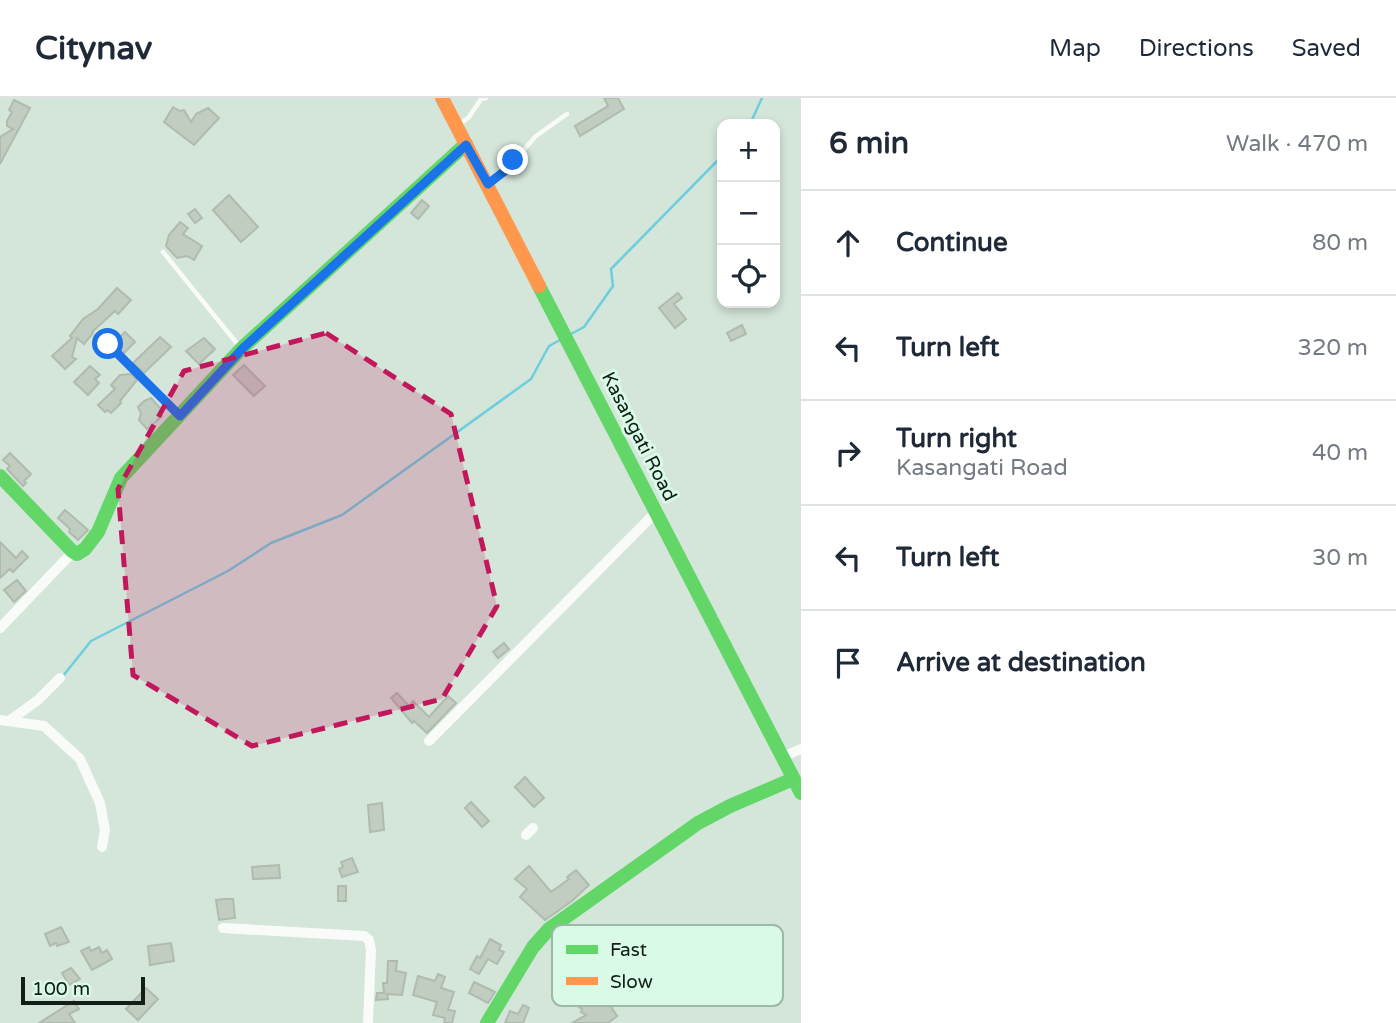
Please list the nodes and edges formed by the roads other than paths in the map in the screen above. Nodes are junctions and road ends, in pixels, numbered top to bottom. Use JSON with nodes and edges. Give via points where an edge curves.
{"nodes":[{"id":1,"x":442,"y":98,"type":"edge"},
{"id":2,"x":486,"y":98,"type":"edge"},
{"id":3,"x":567,"y":114,"type":"dead end"},
{"id":4,"x":457,"y":127,"type":"junction"},
{"id":5,"x":466,"y":145,"type":"junction"},
{"id":6,"x":488,"y":184,"type":"junction"},
{"id":7,"x":163,"y":252,"type":"dead end"},
{"id":8,"x":108,"y":344,"type":"dead end"},
{"id":9,"x":242,"y":349,"type":"junction"},
{"id":10,"x":180,"y":416,"type":"junction"},
{"id":11,"x":0,"y":476,"type":"edge"},
{"id":12,"x":657,"y":511,"type":"junction"},
{"id":13,"x":72,"y":551,"type":"junction"},
{"id":14,"x":0,"y":628,"type":"edge"},
{"id":15,"x":60,"y":678,"type":"dead end"},
{"id":16,"x":4,"y":721,"type":"edge"},
{"id":17,"x":429,"y":741,"type":"dead end"},
{"id":18,"x":801,"y":749,"type":"edge"},
{"id":19,"x":784,"y":756,"type":"junction"},
{"id":20,"x":793,"y":779,"type":"junction"},
{"id":21,"x":801,"y":793,"type":"edge"},
{"id":22,"x":102,"y":847,"type":"dead end"},
{"id":23,"x":555,"y":925,"type":"edge"},
{"id":24,"x":552,"y":927,"type":"edge"},
{"id":25,"x":223,"y":928,"type":"dead end"},
{"id":26,"x":368,"y":1023,"type":"edge"},
{"id":27,"x":487,"y":1023,"type":"edge"}],
"edges":[{"from":1,"to":4,"type":"street","name":"Kasangati Road"},
{"from":2,"to":4,"type":"lane"},
{"from":3,"to":6,"type":"lane","via":[[536,136]]},
{"from":4,"to":5,"type":"street","name":"Kasangati Road"},
{"from":5,"to":6,"type":"street","name":"Kasangati Road"},
{"from":5,"to":9,"type":"street"},
{"from":6,"to":12,"type":"street","name":"Kasangati Road"},
{"from":7,"to":9,"type":"lane"},
{"from":8,"to":10,"type":"lane"},
{"from":9,"to":10,"type":"street"},
{"from":10,"to":13,"type":"street","via":[[118,482],[100,529],[83,552]]},
{"from":11,"to":13,"type":"street"},
{"from":12,"to":17,"type":"street"},
{"from":12,"to":19,"type":"street","name":"Kasangati Road"},
{"from":13,"to":14,"type":"street"},
{"from":15,"to":16,"type":"street","via":[[38,700]]},
{"from":16,"to":22,"type":"street","via":[[44,726],[80,759],[100,803]]},
{"from":18,"to":19,"type":"street"},
{"from":19,"to":20,"type":"street","name":"Kasangati Road"},
{"from":20,"to":21,"type":"street","name":"Kasangati Road"},
{"from":20,"to":23,"type":"street","via":[[706,819]]},
{"from":24,"to":27,"type":"street","via":[[533,947]]},
{"from":25,"to":26,"type":"street","via":[[364,936],[371,950]]}]}
